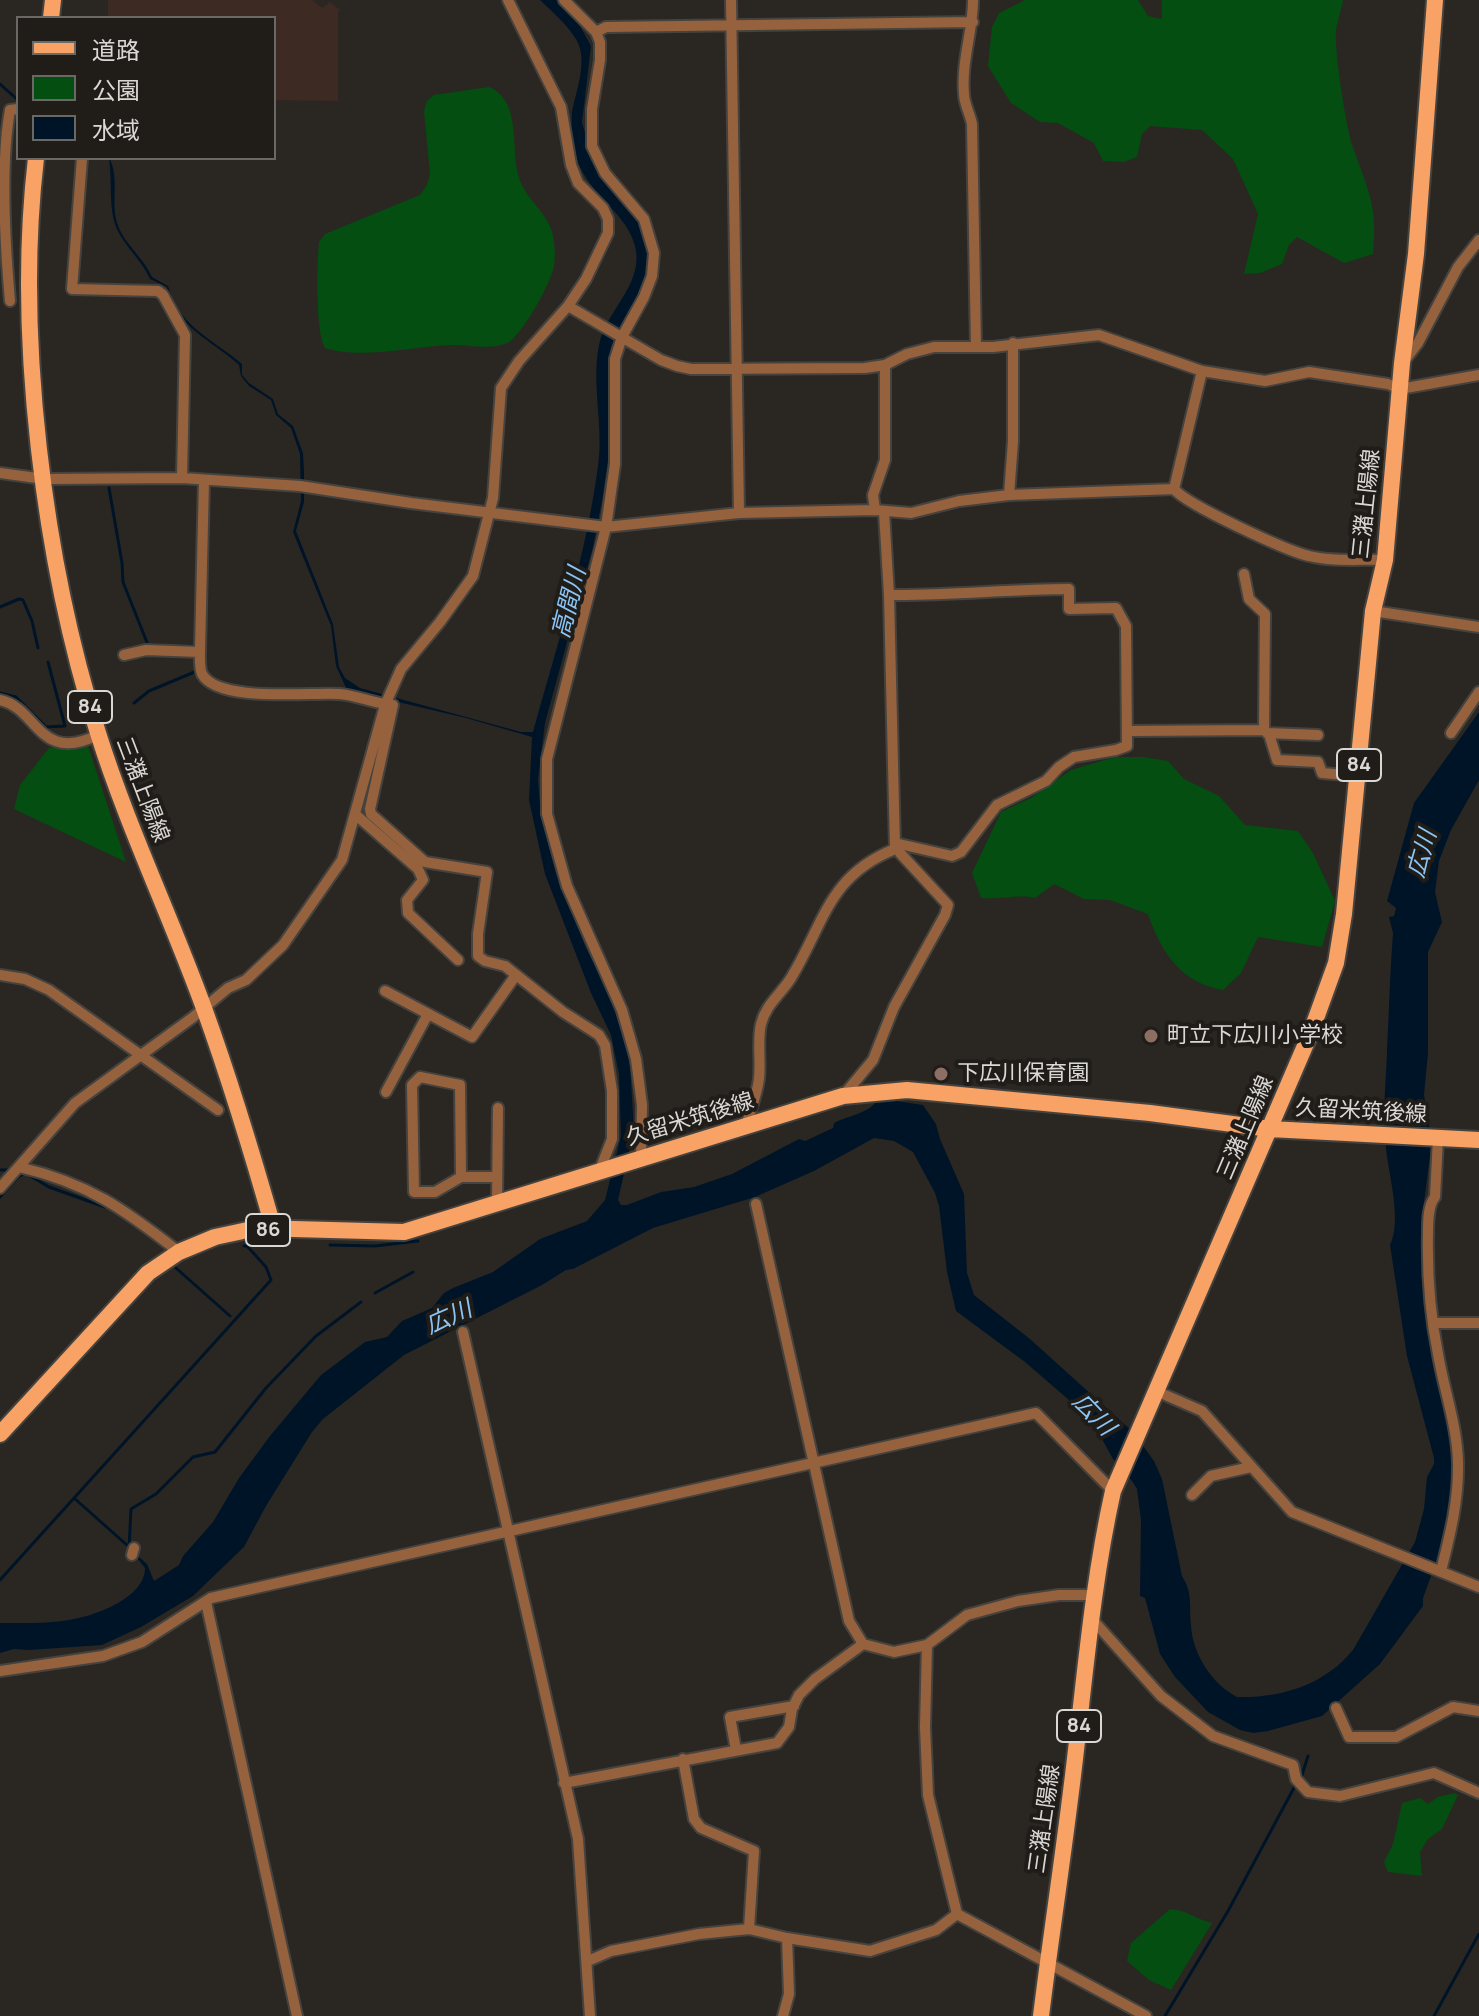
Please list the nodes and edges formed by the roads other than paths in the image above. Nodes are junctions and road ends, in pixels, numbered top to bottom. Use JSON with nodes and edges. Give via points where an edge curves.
{"nodes":[{"id":1,"x":508,"y":0,"type":"edge"},
{"id":2,"x":564,"y":0,"type":"edge"},
{"id":3,"x":731,"y":0,"type":"edge"},
{"id":4,"x":973,"y":0,"type":"edge"},
{"id":5,"x":1435,"y":0,"type":"edge"},
{"id":6,"x":973,"y":22,"type":"junction"},
{"id":7,"x":731,"y":26,"type":"junction"},
{"id":8,"x":596,"y":32,"type":"junction"},
{"id":9,"x":16,"y":109,"type":"edge"},
{"id":10,"x":36,"y":160,"type":"edge"},
{"id":11,"x":82,"y":160,"type":"edge"},
{"id":12,"x":1479,"y":240,"type":"edge"},
{"id":13,"x":10,"y":301,"type":"dead end"},
{"id":14,"x":568,"y":306,"type":"junction"},
{"id":15,"x":620,"y":336,"type":"junction"},
{"id":16,"x":1013,"y":343,"type":"junction"},
{"id":17,"x":976,"y":347,"type":"junction"},
{"id":18,"x":1402,"y":363,"type":"junction"},
{"id":19,"x":885,"y":365,"type":"junction"},
{"id":20,"x":737,"y":368,"type":"junction"},
{"id":21,"x":1202,"y":371,"type":"junction"},
{"id":22,"x":1479,"y":375,"type":"edge"},
{"id":23,"x":1400,"y":389,"type":"junction"},
{"id":24,"x":0,"y":473,"type":"edge"},
{"id":25,"x":182,"y":478,"type":"junction"},
{"id":26,"x":44,"y":479,"type":"junction"},
{"id":27,"x":204,"y":480,"type":"junction"},
{"id":28,"x":1174,"y":489,"type":"junction"},
{"id":29,"x":1009,"y":495,"type":"junction"},
{"id":30,"x":879,"y":511,"type":"junction"},
{"id":31,"x":488,"y":512,"type":"junction"},
{"id":32,"x":739,"y":513,"type":"junction"},
{"id":33,"x":606,"y":527,"type":"junction"},
{"id":34,"x":1385,"y":560,"type":"junction"},
{"id":35,"x":1244,"y":574,"type":"dead end"},
{"id":36,"x":889,"y":595,"type":"junction"},
{"id":37,"x":1373,"y":611,"type":"junction"},
{"id":38,"x":1479,"y":627,"type":"edge"},
{"id":39,"x":200,"y":648,"type":"junction"},
{"id":40,"x":124,"y":655,"type":"dead end"},
{"id":41,"x":1479,"y":692,"type":"edge"},
{"id":42,"x":0,"y":700,"type":"edge"},
{"id":43,"x":387,"y":700,"type":"junction"},
{"id":44,"x":1127,"y":731,"type":"junction"},
{"id":45,"x":1266,"y":731,"type":"junction"},
{"id":46,"x":1451,"y":733,"type":"dead end"},
{"id":47,"x":98,"y":735,"type":"junction"},
{"id":48,"x":1318,"y":735,"type":"dead end"},
{"id":49,"x":1358,"y":776,"type":"junction"},
{"id":50,"x":356,"y":815,"type":"junction"},
{"id":51,"x":897,"y":848,"type":"junction"},
{"id":52,"x":458,"y":960,"type":"dead end"},
{"id":53,"x":0,"y":975,"type":"edge"},
{"id":54,"x":516,"y":975,"type":"junction"},
{"id":55,"x":385,"y":991,"type":"dead end"},
{"id":56,"x":204,"y":1009,"type":"junction"},
{"id":57,"x":428,"y":1014,"type":"junction"},
{"id":58,"x":139,"y":1056,"type":"junction"},
{"id":59,"x":386,"y":1092,"type":"dead end"},
{"id":60,"x":843,"y":1096,"type":"junction"},
{"id":61,"x":498,"y":1108,"type":"dead end"},
{"id":62,"x":218,"y":1110,"type":"dead end"},
{"id":63,"x":746,"y":1126,"type":"junction"},
{"id":64,"x":1270,"y":1129,"type":"junction"},
{"id":65,"x":1436,"y":1138,"type":"junction"},
{"id":66,"x":1479,"y":1140,"type":"edge"},
{"id":67,"x":638,"y":1159,"type":"junction"},
{"id":68,"x":19,"y":1167,"type":"junction"},
{"id":69,"x":603,"y":1172,"type":"junction"},
{"id":70,"x":461,"y":1177,"type":"junction"},
{"id":71,"x":497,"y":1177,"type":"junction"},
{"id":72,"x":0,"y":1188,"type":"edge"},
{"id":73,"x":497,"y":1203,"type":"junction"},
{"id":74,"x":756,"y":1204,"type":"dead end"},
{"id":75,"x":274,"y":1230,"type":"junction"},
{"id":76,"x":179,"y":1252,"type":"junction"},
{"id":77,"x":1434,"y":1323,"type":"junction"},
{"id":78,"x":1479,"y":1323,"type":"edge"},
{"id":79,"x":463,"y":1332,"type":"dead end"},
{"id":80,"x":1156,"y":1391,"type":"junction"},
{"id":81,"x":0,"y":1434,"type":"edge"},
{"id":82,"x":813,"y":1461,"type":"junction"},
{"id":83,"x":1251,"y":1467,"type":"junction"},
{"id":84,"x":1115,"y":1486,"type":"junction"},
{"id":85,"x":1192,"y":1495,"type":"dead end"},
{"id":86,"x":508,"y":1531,"type":"junction"},
{"id":87,"x":1439,"y":1570,"type":"junction"},
{"id":88,"x":1479,"y":1587,"type":"edge"},
{"id":89,"x":1095,"y":1595,"type":"junction"},
{"id":90,"x":206,"y":1602,"type":"junction"},
{"id":91,"x":1091,"y":1618,"type":"junction"},
{"id":92,"x":863,"y":1644,"type":"junction"},
{"id":93,"x":927,"y":1645,"type":"junction"},
{"id":94,"x":0,"y":1671,"type":"edge"},
{"id":95,"x":794,"y":1706,"type":"junction"},
{"id":96,"x":1336,"y":1708,"type":"dead end"},
{"id":97,"x":1479,"y":1711,"type":"edge"},
{"id":98,"x":736,"y":1750,"type":"junction"},
{"id":99,"x":683,"y":1759,"type":"junction"},
{"id":100,"x":564,"y":1783,"type":"junction"},
{"id":101,"x":1479,"y":1793,"type":"edge"},
{"id":102,"x":957,"y":1914,"type":"junction"},
{"id":103,"x":749,"y":1929,"type":"junction"},
{"id":104,"x":787,"y":1938,"type":"junction"},
{"id":105,"x":588,"y":1961,"type":"junction"},
{"id":106,"x":1048,"y":1961,"type":"junction"},
{"id":107,"x":297,"y":2016,"type":"edge"},
{"id":108,"x":590,"y":2016,"type":"edge"},
{"id":109,"x":783,"y":2016,"type":"edge"},
{"id":110,"x":1041,"y":2016,"type":"edge"},
{"id":111,"x":1146,"y":2016,"type":"edge"}],
"edges":[{"from":1,"to":14,"type":"street","via":[[561,107],[578,183],[608,219],[608,233]]},
{"from":2,"to":8,"type":"street"},
{"from":3,"to":7,"type":"street"},
{"from":4,"to":6,"type":"street"},
{"from":5,"to":18,"type":"main road","name":"三潴上陽線","number":"84","via":[[1416,254]]},
{"from":6,"to":7,"type":"street"},
{"from":6,"to":17,"type":"street","via":[[964,94],[972,124]]},
{"from":7,"to":8,"type":"street","via":[[606,27]]},
{"from":7,"to":20,"type":"street"},
{"from":8,"to":15,"type":"street","via":[[600,60],[592,146],[605,173],[644,219],[654,253],[648,287]]},
{"from":9,"to":13,"type":"street","via":[[10,110],[6,123],[1,174]]},
{"from":10,"to":26,"type":"main road","name":"三潴上陽線","number":"84","via":[[30,308]]},
{"from":11,"to":25,"type":"street","via":[[72,289],[163,295],[185,335]]},
{"from":12,"to":18,"type":"street"},
{"from":14,"to":15,"type":"street"},
{"from":14,"to":31,"type":"street","via":[[501,388]]},
{"from":15,"to":20,"type":"street","via":[[677,366]]},
{"from":15,"to":33,"type":"street","via":[[615,359],[615,464]]},
{"from":16,"to":17,"type":"street"},
{"from":16,"to":21,"type":"street","via":[[1099,335]]},
{"from":16,"to":29,"type":"street"},
{"from":17,"to":19,"type":"street","via":[[934,347]]},
{"from":18,"to":23,"type":"main road","name":"三潴上陽線","number":"84"},
{"from":19,"to":20,"type":"street"},
{"from":19,"to":30,"type":"street","via":[[885,460],[873,495]]},
{"from":20,"to":32,"type":"street"},
{"from":21,"to":23,"type":"street","via":[[1265,381],[1309,372]]},
{"from":21,"to":28,"type":"street"},
{"from":22,"to":23,"type":"street"},
{"from":23,"to":34,"type":"main road","name":"三潴上陽線","number":"84"},
{"from":24,"to":26,"type":"street"},
{"from":25,"to":26,"type":"street"},
{"from":25,"to":27,"type":"street"},
{"from":26,"to":47,"type":"main road","name":"三潴上陽線","number":"84","via":[[61,591]]},
{"from":27,"to":31,"type":"street","via":[[303,486]]},
{"from":27,"to":39,"type":"street"},
{"from":28,"to":29,"type":"street"},
{"from":28,"to":34,"type":"street","via":[[1215,515],[1309,557]]},
{"from":29,"to":30,"type":"street","via":[[911,513]]},
{"from":30,"to":32,"type":"street"},
{"from":30,"to":36,"type":"street"},
{"from":31,"to":33,"type":"street"},
{"from":31,"to":43,"type":"street","via":[[473,576],[410,657]]},
{"from":32,"to":33,"type":"street"},
{"from":33,"to":67,"type":"street","via":[[552,732],[547,814],[567,886],[629,1032],[641,1085]]},
{"from":34,"to":37,"type":"main road","name":"三潴上陽線","number":"84"},
{"from":35,"to":45,"type":"street","via":[[1249,599],[1265,614]]},
{"from":36,"to":44,"type":"street","via":[[1069,589],[1069,609],[1116,608],[1126,626]]},
{"from":36,"to":51,"type":"street"},
{"from":37,"to":38,"type":"street"},
{"from":37,"to":49,"type":"main road","name":"三潴上陽線","number":"84"},
{"from":39,"to":40,"type":"street"},
{"from":39,"to":43,"type":"street","via":[[202,673],[226,688]]},
{"from":41,"to":46,"type":"street"},
{"from":42,"to":47,"type":"street","via":[[17,707],[52,740],[75,742]]},
{"from":43,"to":50,"type":"street"},
{"from":43,"to":54,"type":"street","via":[[393,705],[371,814],[425,862],[487,872],[478,956]]},
{"from":44,"to":45,"type":"street"},
{"from":44,"to":51,"type":"street","via":[[1127,746],[1074,757],[1046,781],[997,805],[961,852],[945,857]]},
{"from":45,"to":48,"type":"street"},
{"from":45,"to":49,"type":"street","via":[[1277,760],[1318,762],[1322,773]]},
{"from":47,"to":56,"type":"main road","name":"三潴上陽線","number":"84"},
{"from":49,"to":64,"type":"main road","name":"三潴上陽線","number":"84","via":[[1336,963]]},
{"from":50,"to":52,"type":"street","via":[[418,869],[423,880],[407,900],[408,913]]},
{"from":50,"to":56,"type":"street","via":[[342,860],[283,945]]},
{"from":51,"to":60,"type":"street","via":[[948,905],[894,1007],[873,1060]]},
{"from":51,"to":63,"type":"street","via":[[875,857],[842,883],[805,954],[772,1000],[761,1025],[759,1081]]},
{"from":53,"to":58,"type":"street","via":[[49,990]]},
{"from":54,"to":57,"type":"street","via":[[472,1037]]},
{"from":54,"to":69,"type":"street","via":[[599,1035],[605,1045],[612,1139]]},
{"from":55,"to":57,"type":"street"},
{"from":56,"to":58,"type":"street"},
{"from":56,"to":75,"type":"main road","name":"三潴上陽線","number":"84"},
{"from":57,"to":59,"type":"street"},
{"from":58,"to":62,"type":"street"},
{"from":58,"to":68,"type":"street","via":[[75,1103]]},
{"from":60,"to":63,"type":"main road","name":"久留米筑後線","number":"86"},
{"from":60,"to":64,"type":"main road","name":"久留米筑後線","number":"86","via":[[907,1090]]},
{"from":61,"to":71,"type":"street"},
{"from":63,"to":67,"type":"main road","name":"久留米筑後線","number":"86"},
{"from":64,"to":65,"type":"main road","name":"久留米筑後線","number":"86"},
{"from":64,"to":80,"type":"main road","name":"三潴上陽線","number":"84"},
{"from":65,"to":66,"type":"main road","name":"久留米筑後線","number":"86"},
{"from":65,"to":77,"type":"street","via":[[1427,1272]]},
{"from":67,"to":69,"type":"main road","name":"久留米筑後線","number":"86"},
{"from":68,"to":72,"type":"street"},
{"from":68,"to":76,"type":"street","via":[[82,1187],[131,1215]]},
{"from":69,"to":73,"type":"main road","name":"久留米筑後線","number":"86"},
{"from":70,"to":70,"type":"street","via":[[460,1085],[420,1077],[412,1085],[414,1192],[435,1192]]},
{"from":70,"to":71,"type":"street"},
{"from":71,"to":73,"type":"street"},
{"from":73,"to":75,"type":"main road","name":"久留米筑後線","number":"86","via":[[404,1232]]},
{"from":74,"to":82,"type":"street"},
{"from":75,"to":76,"type":"main road","name":"久留米筑後線","number":"86","via":[[215,1237]]},
{"from":76,"to":81,"type":"main road","name":"久留米筑後線","number":"86","via":[[148,1273]]},
{"from":77,"to":78,"type":"street"},
{"from":77,"to":87,"type":"street","via":[[1458,1460],[1454,1518]]},
{"from":79,"to":86,"type":"street"},
{"from":80,"to":83,"type":"street","via":[[1202,1411]]},
{"from":80,"to":84,"type":"main road","name":"三潴上陽線","number":"84"},
{"from":82,"to":84,"type":"street","via":[[1036,1413]]},
{"from":82,"to":86,"type":"street"},
{"from":82,"to":92,"type":"street","via":[[849,1621]]},
{"from":83,"to":85,"type":"street","via":[[1211,1476]]},
{"from":83,"to":87,"type":"street","via":[[1292,1512]]},
{"from":84,"to":89,"type":"main road","name":"三潴上陽線","number":"84"},
{"from":86,"to":90,"type":"street"},
{"from":86,"to":100,"type":"street"},
{"from":87,"to":88,"type":"street"},
{"from":89,"to":91,"type":"main road","name":"三潴上陽線","number":"84"},
{"from":89,"to":93,"type":"street","via":[[1018,1601],[967,1615]]},
{"from":90,"to":94,"type":"street","via":[[142,1642],[103,1656]]},
{"from":90,"to":107,"type":"street"},
{"from":91,"to":101,"type":"street","via":[[1161,1696],[1213,1736],[1293,1765],[1296,1779],[1308,1792],[1340,1796],[1434,1773]]},
{"from":91,"to":106,"type":"main road","name":"三潴上陽線","number":"84"},
{"from":92,"to":93,"type":"street","via":[[894,1652]]},
{"from":92,"to":95,"type":"street","via":[[815,1679]]},
{"from":93,"to":102,"type":"street","via":[[928,1795]]},
{"from":95,"to":98,"type":"street","via":[[789,1727],[777,1743]]},
{"from":95,"to":98,"type":"street","via":[[730,1717]]},
{"from":96,"to":97,"type":"street","via":[[1349,1737],[1396,1737],[1453,1707]]},
{"from":98,"to":99,"type":"street"},
{"from":99,"to":100,"type":"street"},
{"from":99,"to":103,"type":"street","via":[[694,1819],[701,1828],[754,1851]]},
{"from":100,"to":105,"type":"street","via":[[578,1839]]},
{"from":102,"to":104,"type":"street","via":[[936,1930],[870,1951]]},
{"from":102,"to":106,"type":"street"},
{"from":103,"to":104,"type":"street"},
{"from":103,"to":105,"type":"street","via":[[611,1951]]},
{"from":104,"to":109,"type":"street","via":[[789,1994]]},
{"from":105,"to":108,"type":"street"},
{"from":106,"to":110,"type":"main road","name":"三潴上陽線","number":"84"},
{"from":106,"to":111,"type":"street"}]}
